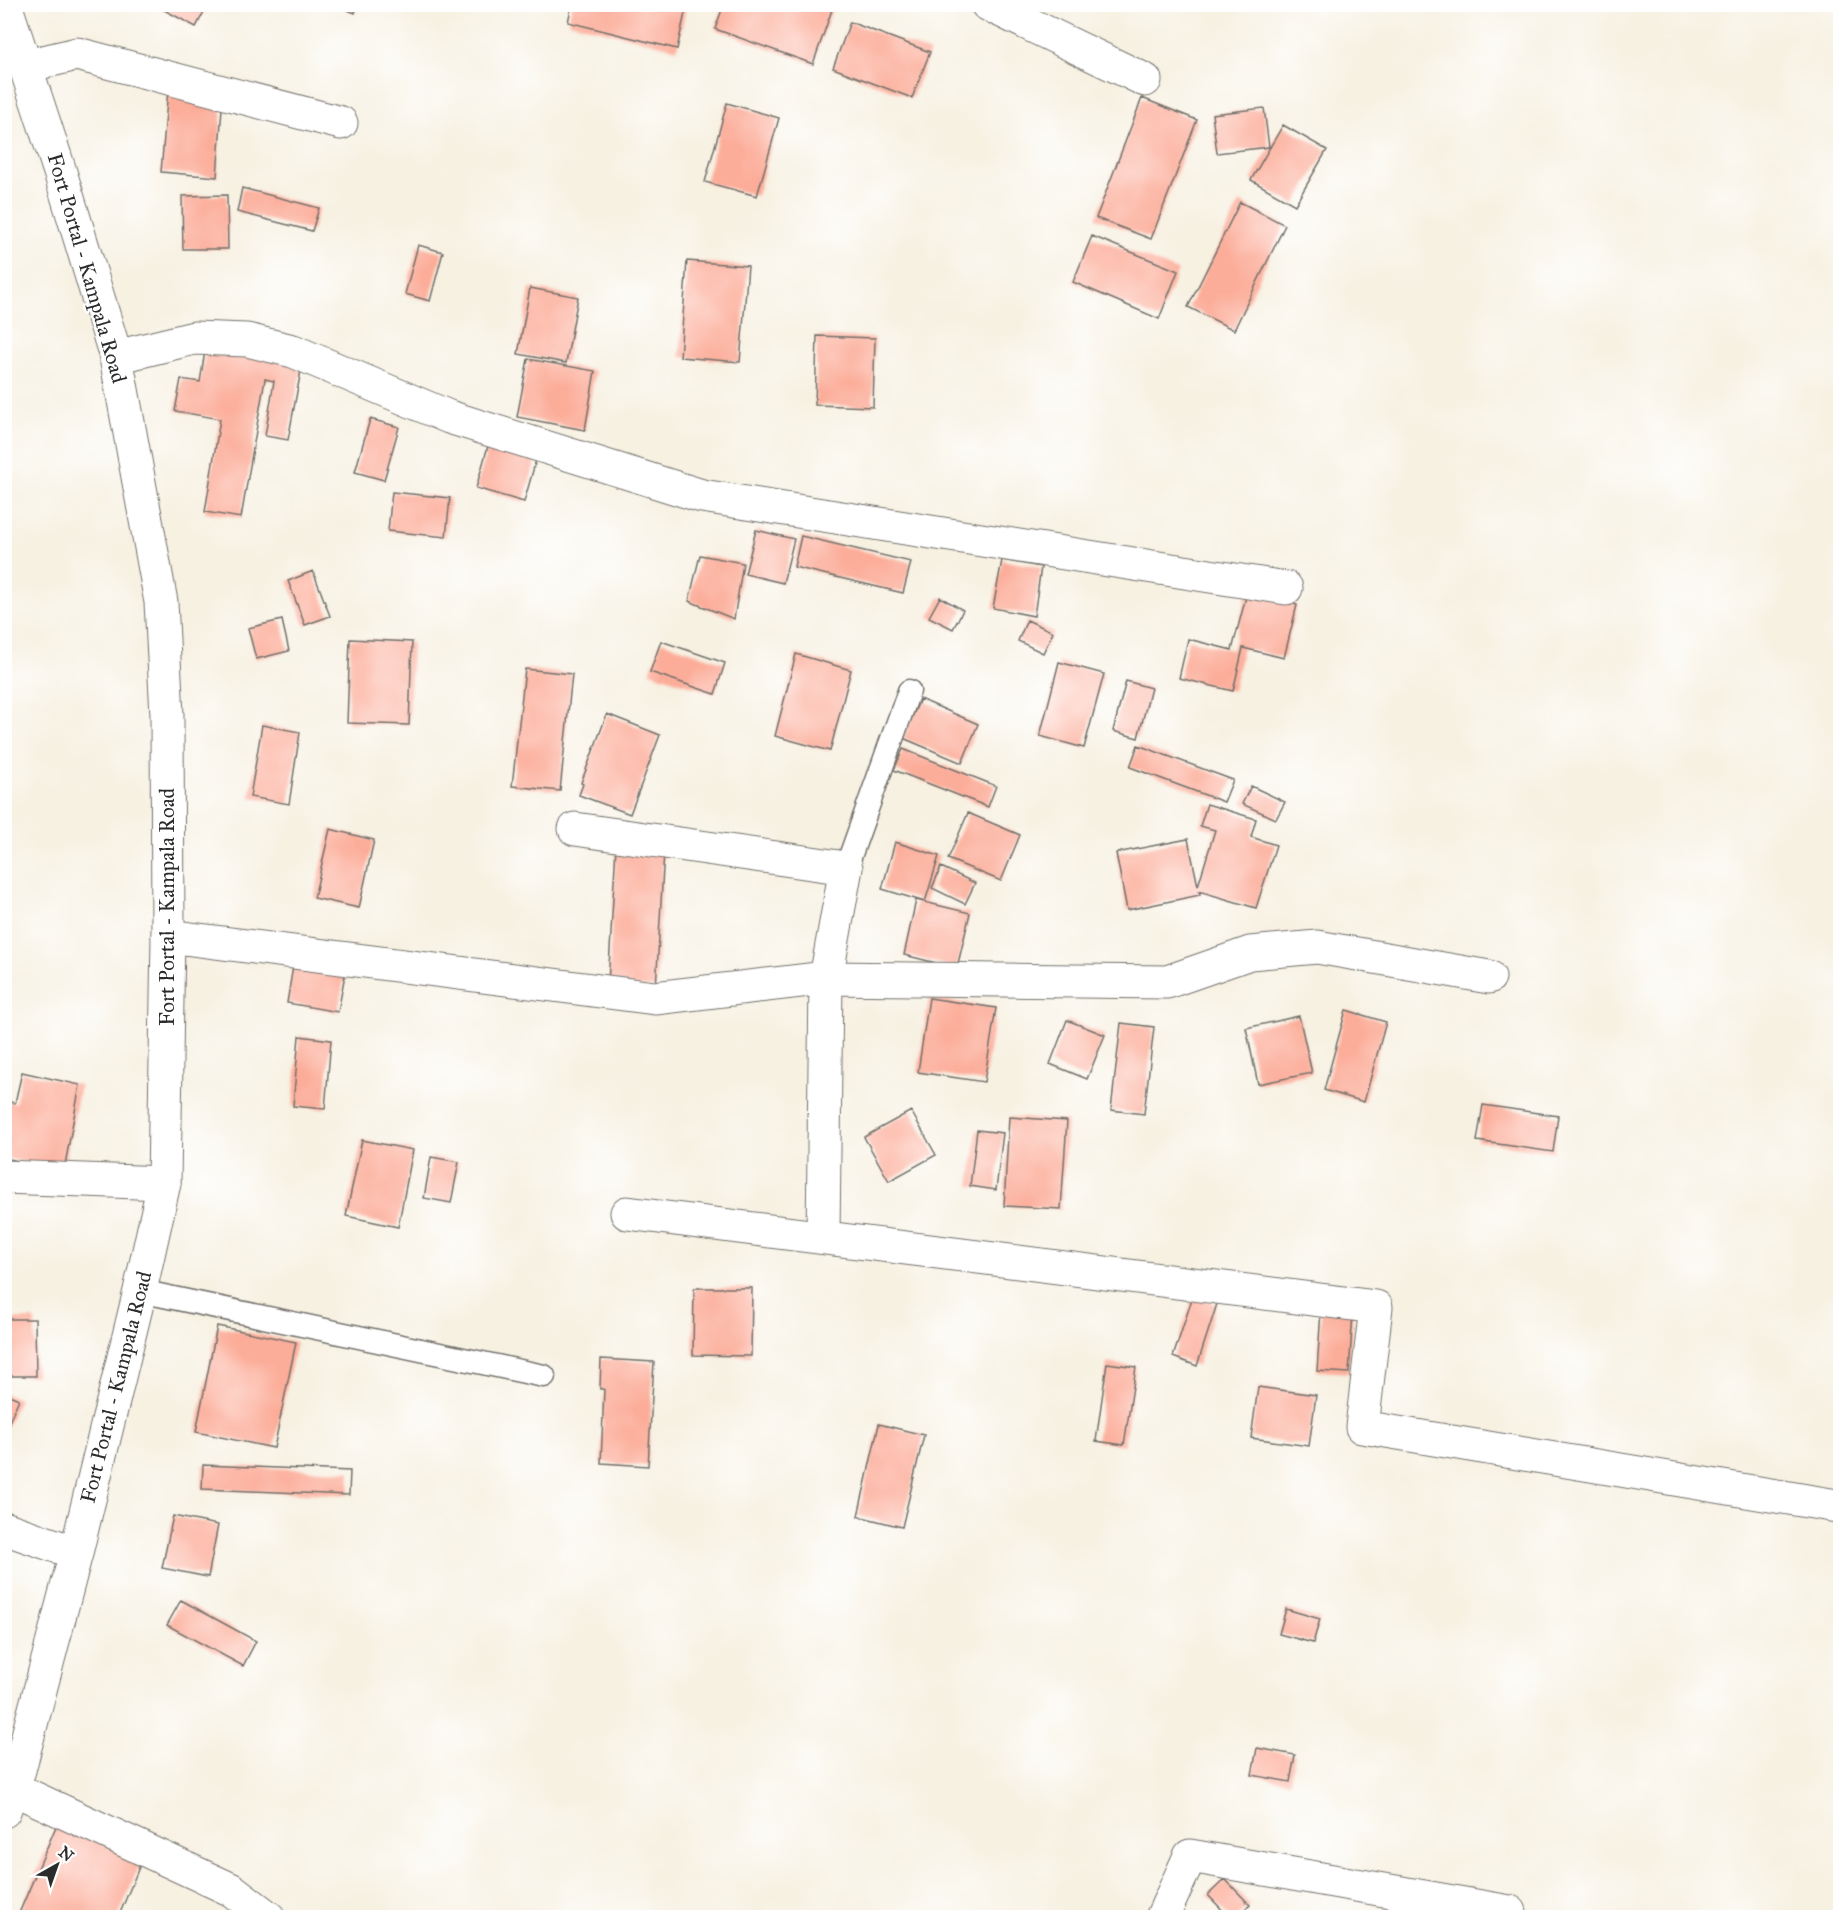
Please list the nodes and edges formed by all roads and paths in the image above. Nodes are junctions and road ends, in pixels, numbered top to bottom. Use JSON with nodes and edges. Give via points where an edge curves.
{"nodes":[{"id":1,"x":6,"y":4,"type":"edge"},
{"id":2,"x":987,"y":4,"type":"edge"},
{"id":3,"x":26,"y":66,"type":"junction"},
{"id":4,"x":1145,"y":80,"type":"dead end"},
{"id":5,"x":341,"y":123,"type":"dead end"},
{"id":6,"x":116,"y":357,"type":"junction"},
{"id":7,"x":1286,"y":588,"type":"dead end"},
{"id":8,"x":909,"y":691,"type":"dead end"},
{"id":9,"x":575,"y":829,"type":"dead end"},
{"id":10,"x":846,"y":868,"type":"junction"},
{"id":11,"x":168,"y":936,"type":"junction"},
{"id":12,"x":1489,"y":977,"type":"dead end"},
{"id":13,"x":826,"y":978,"type":"junction"},
{"id":14,"x":4,"y":1177,"type":"edge"},
{"id":15,"x":164,"y":1183,"type":"junction"},
{"id":16,"x":627,"y":1213,"type":"dead end"},
{"id":17,"x":823,"y":1237,"type":"junction"},
{"id":18,"x":140,"y":1291,"type":"junction"},
{"id":19,"x":544,"y":1376,"type":"dead end"},
{"id":20,"x":1837,"y":1506,"type":"dead end"},
{"id":21,"x":4,"y":1528,"type":"edge"},
{"id":22,"x":76,"y":1553,"type":"junction"},
{"id":23,"x":10,"y":1783,"type":"edge"},
{"id":24,"x":1510,"y":1912,"type":"dead end"},
{"id":25,"x":269,"y":1917,"type":"edge"},
{"id":26,"x":1162,"y":1917,"type":"edge"}],
"edges":[{"from":1,"to":3,"type":"street","name":"Fort Portal - Kampala Road"},
{"from":2,"to":4,"type":"street"},
{"from":3,"to":5,"type":"street","via":[[77,54]]},
{"from":3,"to":6,"type":"street","name":"Fort Portal - Kampala Road"},
{"from":6,"to":7,"type":"street","via":[[194,338],[248,340],[293,351],[449,417],[702,496]]},
{"from":6,"to":11,"type":"street","name":"Fort Portal - Kampala Road","via":[[162,602]]},
{"from":8,"to":10,"type":"lane"},
{"from":9,"to":10,"type":"street"},
{"from":10,"to":13,"type":"street"},
{"from":11,"to":13,"type":"street","via":[[656,998]]},
{"from":11,"to":15,"type":"street","name":"Fort Portal - Kampala Road"},
{"from":12,"to":13,"type":"street","via":[[1317,947],[1250,953],[1167,982]]},
{"from":13,"to":17,"type":"street"},
{"from":14,"to":15,"type":"street"},
{"from":15,"to":18,"type":"street","name":"Fort Portal - Kampala Road"},
{"from":16,"to":17,"type":"street"},
{"from":17,"to":20,"type":"street","via":[[1376,1307],[1362,1427]]},
{"from":18,"to":19,"type":"lane"},
{"from":18,"to":22,"type":"street","name":"Fort Portal - Kampala Road"},
{"from":21,"to":22,"type":"street"},
{"from":22,"to":23,"type":"street","name":"Fort Portal - Kampala Road"},
{"from":23,"to":25,"type":"street","via":[[232,1890]]},
{"from":24,"to":26,"type":"street","via":[[1191,1856]]}]}
